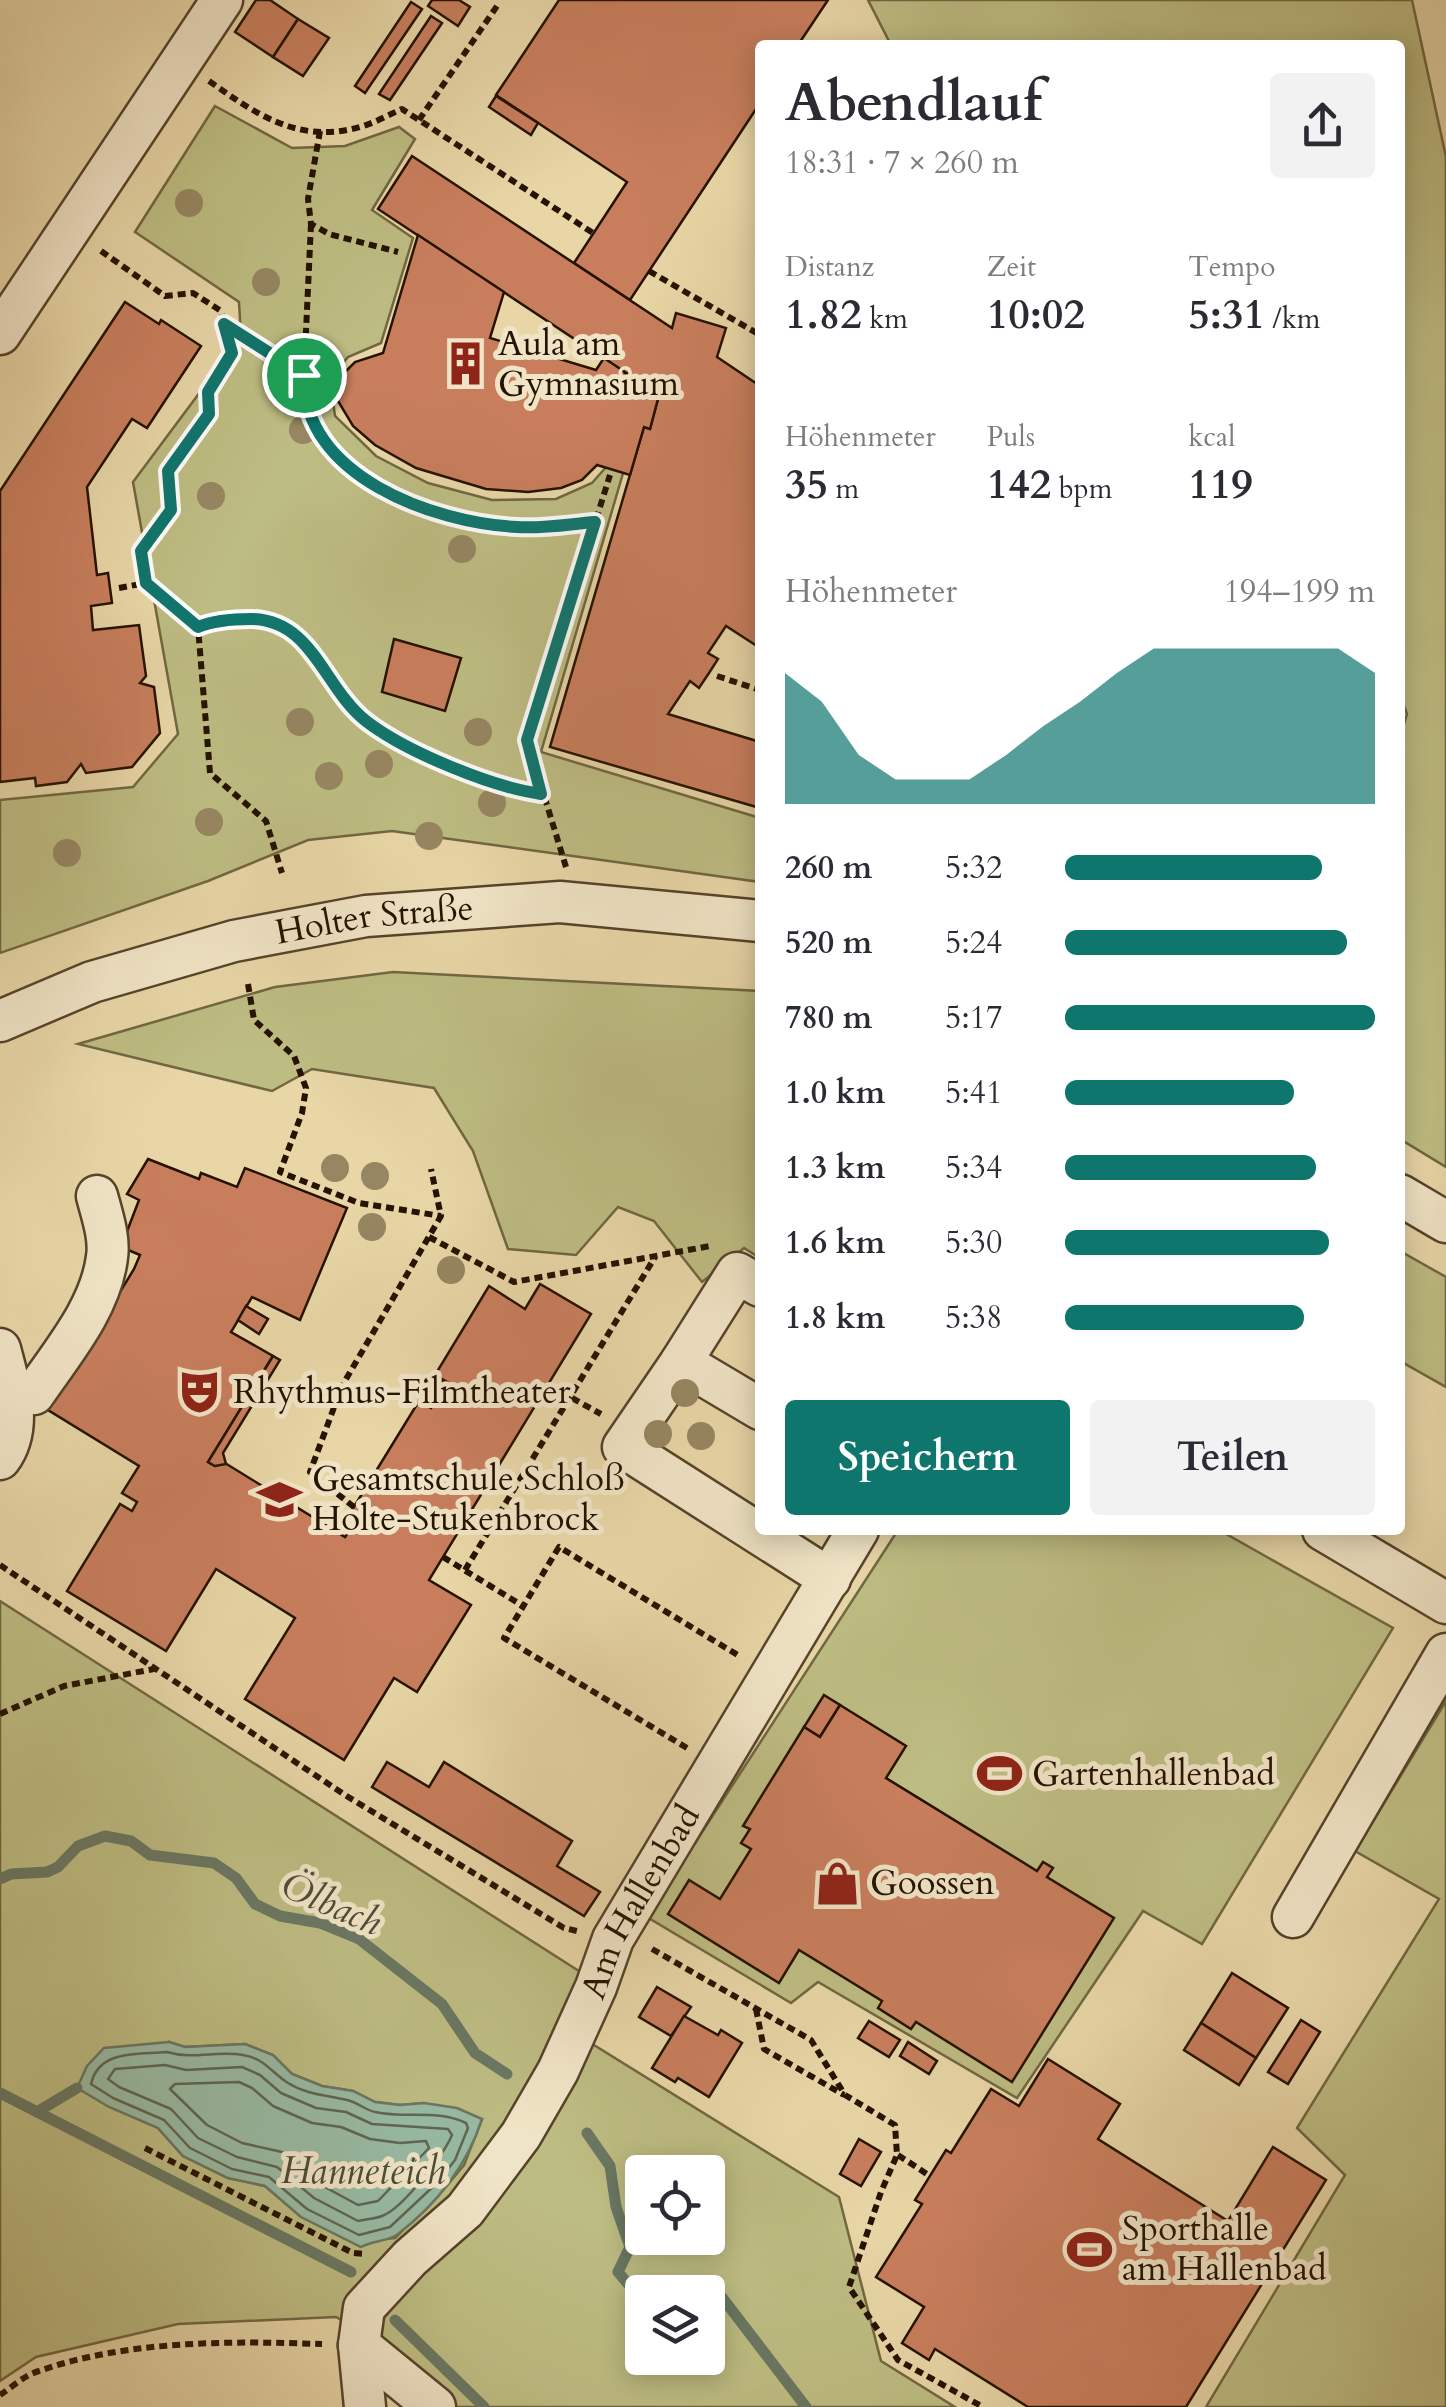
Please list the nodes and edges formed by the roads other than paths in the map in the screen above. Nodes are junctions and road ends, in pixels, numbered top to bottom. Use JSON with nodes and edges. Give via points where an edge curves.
{"nodes":[{"id":1,"x":222,"y":0,"type":"edge"},
{"id":2,"x":0,"y":334,"type":"edge"},
{"id":3,"x":755,"y":921,"type":"edge"},
{"id":4,"x":0,"y":1022,"type":"edge"},
{"id":5,"x":97,"y":1196,"type":"dead end"},
{"id":6,"x":1405,"y":1198,"type":"edge"},
{"id":7,"x":1446,"y":1222,"type":"edge"},
{"id":8,"x":755,"y":1283,"type":"edge"},
{"id":9,"x":0,"y":1350,"type":"edge"},
{"id":10,"x":681,"y":1362,"type":"junction"},
{"id":11,"x":34,"y":1394,"type":"dead end"},
{"id":12,"x":755,"y":1406,"type":"edge"},
{"id":13,"x":0,"y":1459,"type":"edge"},
{"id":14,"x":755,"y":1531,"type":"edge"},
{"id":15,"x":761,"y":1535,"type":"edge"},
{"id":16,"x":855,"y":1535,"type":"edge"},
{"id":17,"x":1331,"y":1535,"type":"edge"},
{"id":18,"x":830,"y":1579,"type":"junction"},
{"id":19,"x":1446,"y":1604,"type":"edge"},
{"id":20,"x":1446,"y":1654,"type":"edge"},
{"id":21,"x":1293,"y":1917,"type":"dead end"},
{"id":22,"x":358,"y":2345,"type":"junction"},
{"id":23,"x":365,"y":2407,"type":"edge"},
{"id":24,"x":435,"y":2407,"type":"edge"}],
"edges":[{"from":1,"to":2,"type":"street"},
{"from":3,"to":4,"type":"street","name":"Holter Straße","via":[[560,902],[366,916],[234,940],[92,982]]},
{"from":5,"to":11,"type":"street","via":[[108,1255],[100,1284]]},
{"from":6,"to":7,"type":"street"},
{"from":8,"to":10,"type":"street","via":[[737,1273]]},
{"from":9,"to":13,"type":"street","via":[[12,1424]]},
{"from":10,"to":12,"type":"street"},
{"from":10,"to":14,"type":"street","via":[[622,1447]]},
{"from":15,"to":18,"type":"street"},
{"from":16,"to":18,"type":"street","name":"Am Hallenbad"},
{"from":17,"to":19,"type":"street"},
{"from":18,"to":22,"type":"street","name":"Am Hallenbad","via":[[613,1939],[558,2070],[521,2135],[465,2210],[364,2308]]},
{"from":20,"to":21,"type":"street"},
{"from":22,"to":23,"type":"street"},
{"from":22,"to":24,"type":"street"}]}
